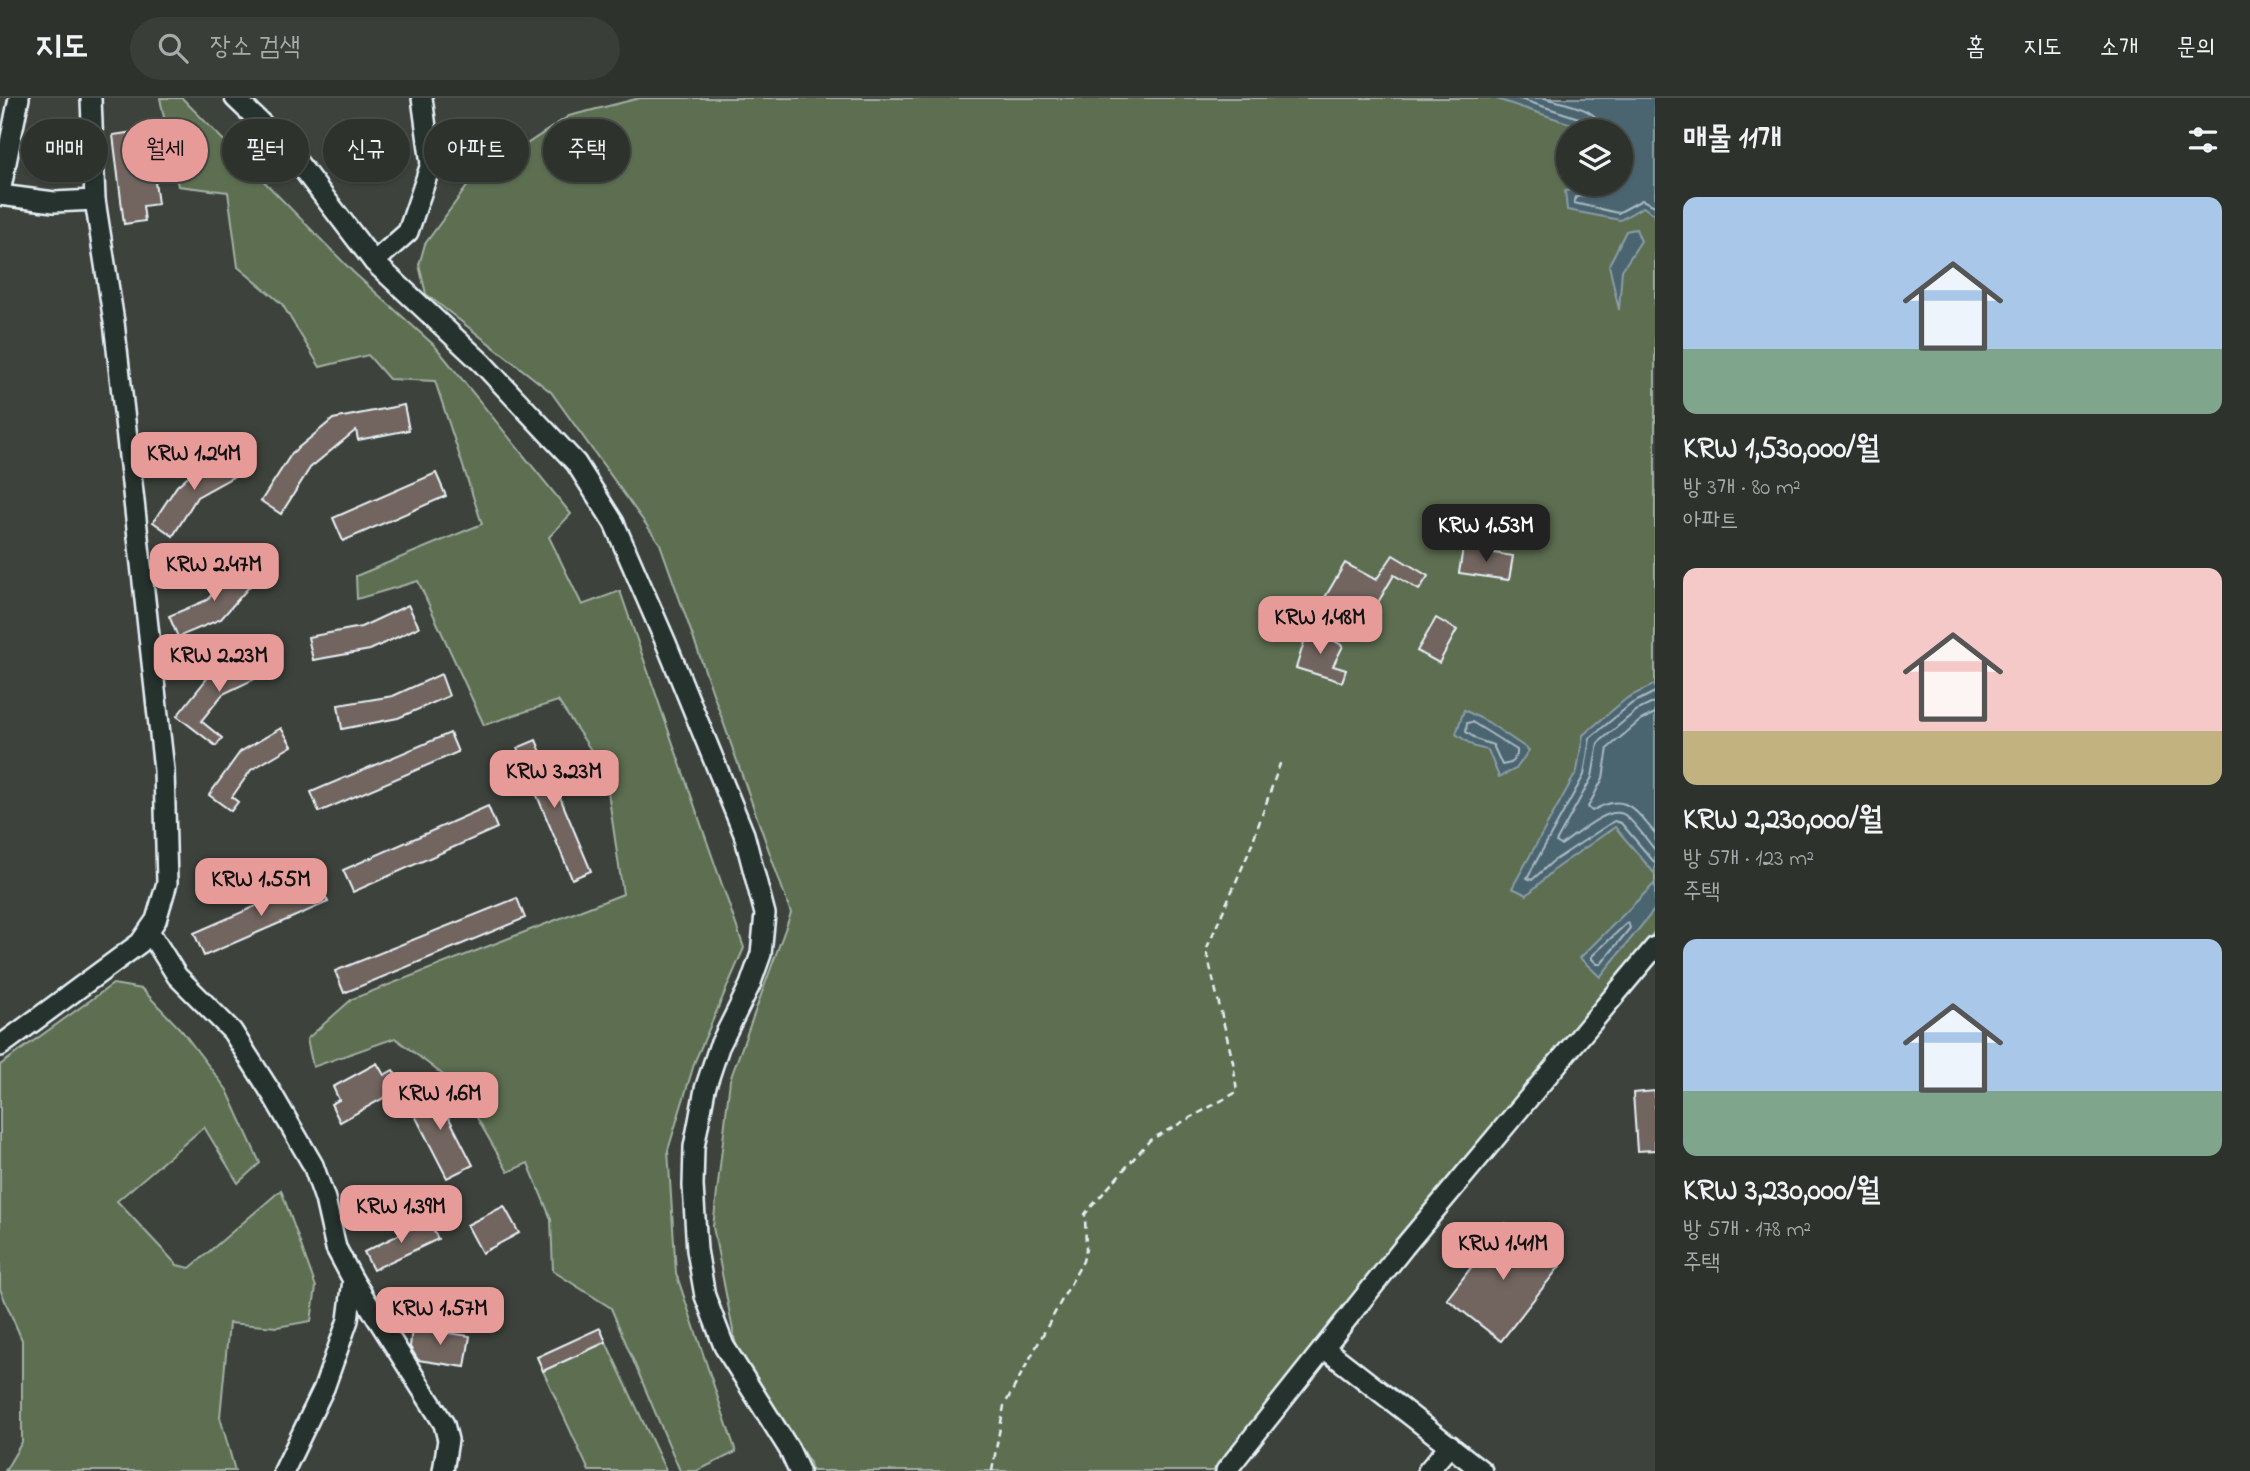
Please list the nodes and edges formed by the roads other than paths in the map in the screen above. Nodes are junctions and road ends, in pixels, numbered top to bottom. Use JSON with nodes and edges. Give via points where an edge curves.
{"nodes":[{"id":1,"x":19,"y":98,"type":"edge"},
{"id":2,"x":91,"y":98,"type":"edge"},
{"id":3,"x":236,"y":98,"type":"edge"},
{"id":4,"x":422,"y":98,"type":"edge"},
{"id":5,"x":0,"y":194,"type":"edge"},
{"id":6,"x":96,"y":200,"type":"junction"},
{"id":7,"x":374,"y":262,"type":"junction"},
{"id":8,"x":149,"y":930,"type":"junction"},
{"id":9,"x":1655,"y":947,"type":"edge"},
{"id":10,"x":0,"y":1046,"type":"edge"},
{"id":11,"x":353,"y":1280,"type":"junction"},
{"id":12,"x":1324,"y":1348,"type":"junction"},
{"id":13,"x":1450,"y":1445,"type":"junction"},
{"id":14,"x":284,"y":1471,"type":"edge"},
{"id":15,"x":443,"y":1471,"type":"edge"},
{"id":16,"x":799,"y":1471,"type":"edge"},
{"id":17,"x":1226,"y":1471,"type":"edge"},
{"id":18,"x":1428,"y":1471,"type":"edge"},
{"id":19,"x":1482,"y":1471,"type":"edge"}],
"edges":[{"from":1,"to":5,"type":"street"},
{"from":2,"to":6,"type":"street"},
{"from":3,"to":7,"type":"street","via":[[286,148]]},
{"from":4,"to":7,"type":"street","via":[[432,164],[408,232]]},
{"from":5,"to":6,"type":"street","via":[[54,202]]},
{"from":6,"to":8,"type":"street","via":[[164,770],[167,883]]},
{"from":7,"to":16,"type":"street","via":[[482,363],[576,463],[614,523],[744,834],[765,914],[761,954],[705,1089],[694,1147],[697,1250],[705,1296],[724,1346]]},
{"from":8,"to":10,"type":"street","via":[[140,943]]},
{"from":8,"to":11,"type":"street","via":[[177,976],[232,1031],[272,1094],[313,1165],[336,1248]]},
{"from":9,"to":12,"type":"street"},
{"from":11,"to":14,"type":"street","via":[[348,1320],[324,1388]]},
{"from":11,"to":15,"type":"street","via":[[444,1424],[448,1440]]},
{"from":12,"to":13,"type":"street"},
{"from":12,"to":17,"type":"street"},
{"from":13,"to":18,"type":"street"},
{"from":13,"to":19,"type":"street"}]}
